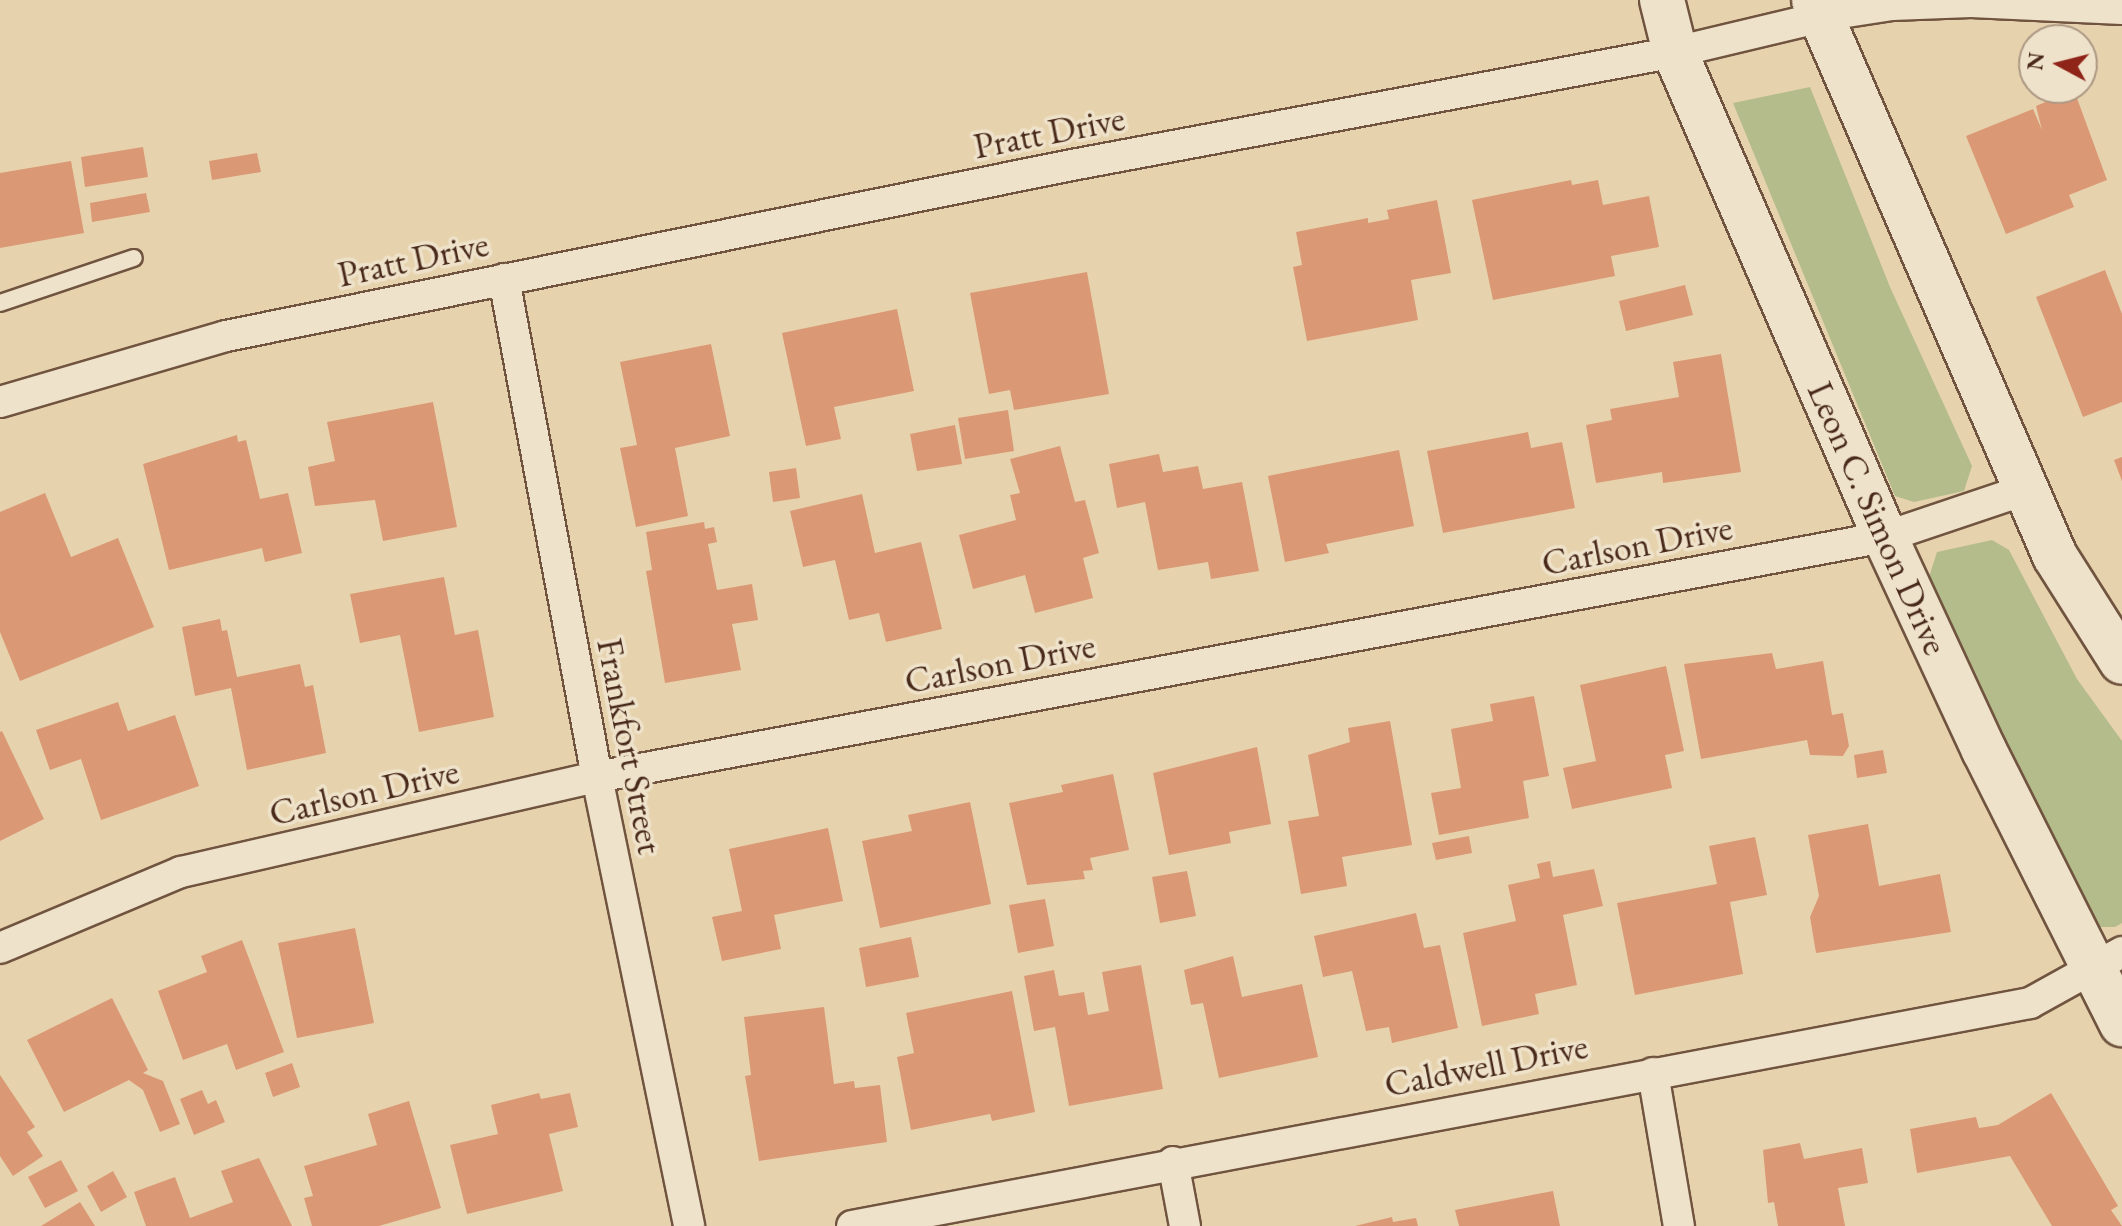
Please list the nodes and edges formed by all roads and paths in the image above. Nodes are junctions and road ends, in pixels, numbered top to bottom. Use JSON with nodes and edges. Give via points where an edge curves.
{"nodes":[{"id":1,"x":1662,"y":0,"type":"edge"},
{"id":2,"x":1818,"y":8,"type":"edge"},
{"id":3,"x":2122,"y":9,"type":"edge"},
{"id":4,"x":1675,"y":52,"type":"junction"},
{"id":5,"x":134,"y":258,"type":"dead end"},
{"id":6,"x":504,"y":279,"type":"junction"},
{"id":7,"x":0,"y":303,"type":"edge"},
{"id":8,"x":0,"y":402,"type":"edge"},
{"id":9,"x":2025,"y":490,"type":"junction"},
{"id":10,"x":1885,"y":537,"type":"junction"},
{"id":11,"x":2122,"y":662,"type":"edge"},
{"id":12,"x":597,"y":777,"type":"junction"},
{"id":13,"x":0,"y":948,"type":"edge"},
{"id":14,"x":2107,"y":962,"type":"edge"},
{"id":15,"x":2122,"y":1024,"type":"edge"},
{"id":16,"x":1653,"y":1073,"type":"junction"},
{"id":17,"x":1173,"y":1162,"type":"junction"},
{"id":18,"x":689,"y":1226,"type":"edge"},
{"id":19,"x":852,"y":1226,"type":"edge"},
{"id":20,"x":1185,"y":1226,"type":"edge"},
{"id":21,"x":1679,"y":1226,"type":"edge"}],
"edges":[{"from":1,"to":4,"type":"main road","name":"Leon C. Simon Drive"},
{"from":2,"to":3,"type":"street","name":"Pratt Drive","via":[[1971,2]]},
{"from":2,"to":4,"type":"street","name":"Pratt Drive"},
{"from":2,"to":9,"type":"main road"},
{"from":4,"to":6,"type":"street","name":"Pratt Drive"},
{"from":4,"to":10,"type":"main road","name":"Leon C. Simon Drive"},
{"from":5,"to":7,"type":"lane"},
{"from":6,"to":8,"type":"street","name":"Pratt Drive","via":[[226,336]]},
{"from":6,"to":12,"type":"street","name":"Frankfort Street"},
{"from":9,"to":10,"type":"street","name":"Carlson Drive"},
{"from":9,"to":11,"type":"main road","via":[[2055,556]]},
{"from":10,"to":12,"type":"street","name":"Carlson Drive"},
{"from":10,"to":14,"type":"main road","name":"Leon C. Simon Drive"},
{"from":12,"to":13,"type":"street","name":"Carlson Drive","via":[[181,872]]},
{"from":12,"to":18,"type":"street","name":"Frankfort Street"},
{"from":14,"to":15,"type":"main road","name":"Leon C. Simon Drive"},
{"from":14,"to":16,"type":"street","name":"Caldwell Drive","via":[[2030,1003]]},
{"from":16,"to":17,"type":"street","name":"Caldwell Drive"},
{"from":16,"to":21,"type":"street"},
{"from":17,"to":19,"type":"street","name":"Caldwell Drive"},
{"from":17,"to":20,"type":"street"}]}
